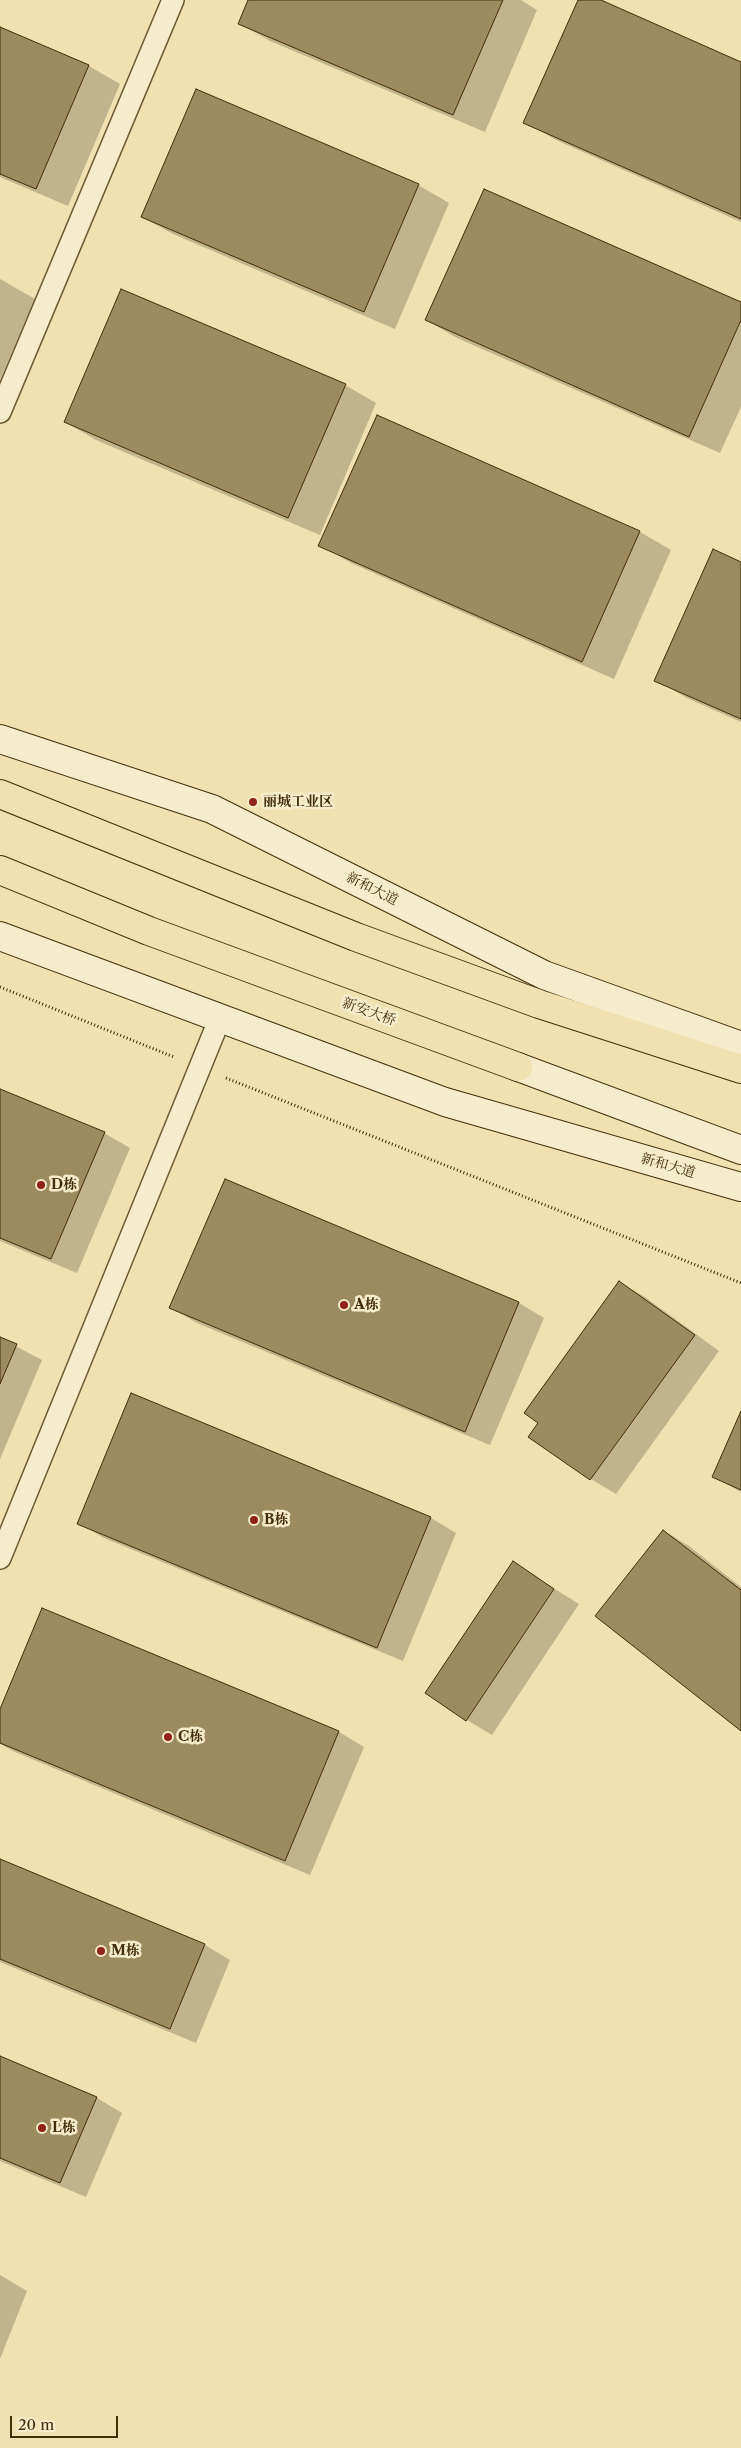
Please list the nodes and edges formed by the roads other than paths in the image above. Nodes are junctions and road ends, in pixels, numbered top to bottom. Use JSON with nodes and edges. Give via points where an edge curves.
{"nodes":[{"id":1,"x":173,"y":0,"type":"edge"},
{"id":2,"x":0,"y":412,"type":"edge"},
{"id":3,"x":0,"y":739,"type":"edge"},
{"id":4,"x":0,"y":794,"type":"edge"},
{"id":5,"x":0,"y":870,"type":"edge"},
{"id":6,"x":0,"y":936,"type":"edge"},
{"id":7,"x":220,"y":1018,"type":"junction"},
{"id":8,"x":741,"y":1046,"type":"edge"},
{"id":9,"x":741,"y":1069,"type":"edge"},
{"id":10,"x":741,"y":1150,"type":"edge"},
{"id":11,"x":741,"y":1187,"type":"edge"},
{"id":12,"x":0,"y":1558,"type":"edge"}],
"edges":[{"from":1,"to":2,"type":"lane"},
{"from":3,"to":8,"type":"main road","name":"新和大道","via":[[212,809],[544,975]]},
{"from":4,"to":9,"type":"main road","via":[[356,938],[539,1004]]},
{"from":5,"to":10,"type":"main road","name":"新安大桥","via":[[148,931]]},
{"from":6,"to":7,"type":"main road","name":"新和大道"},
{"from":7,"to":11,"type":"main road","name":"新和大道","via":[[445,1102]]},
{"from":7,"to":12,"type":"lane"}]}
